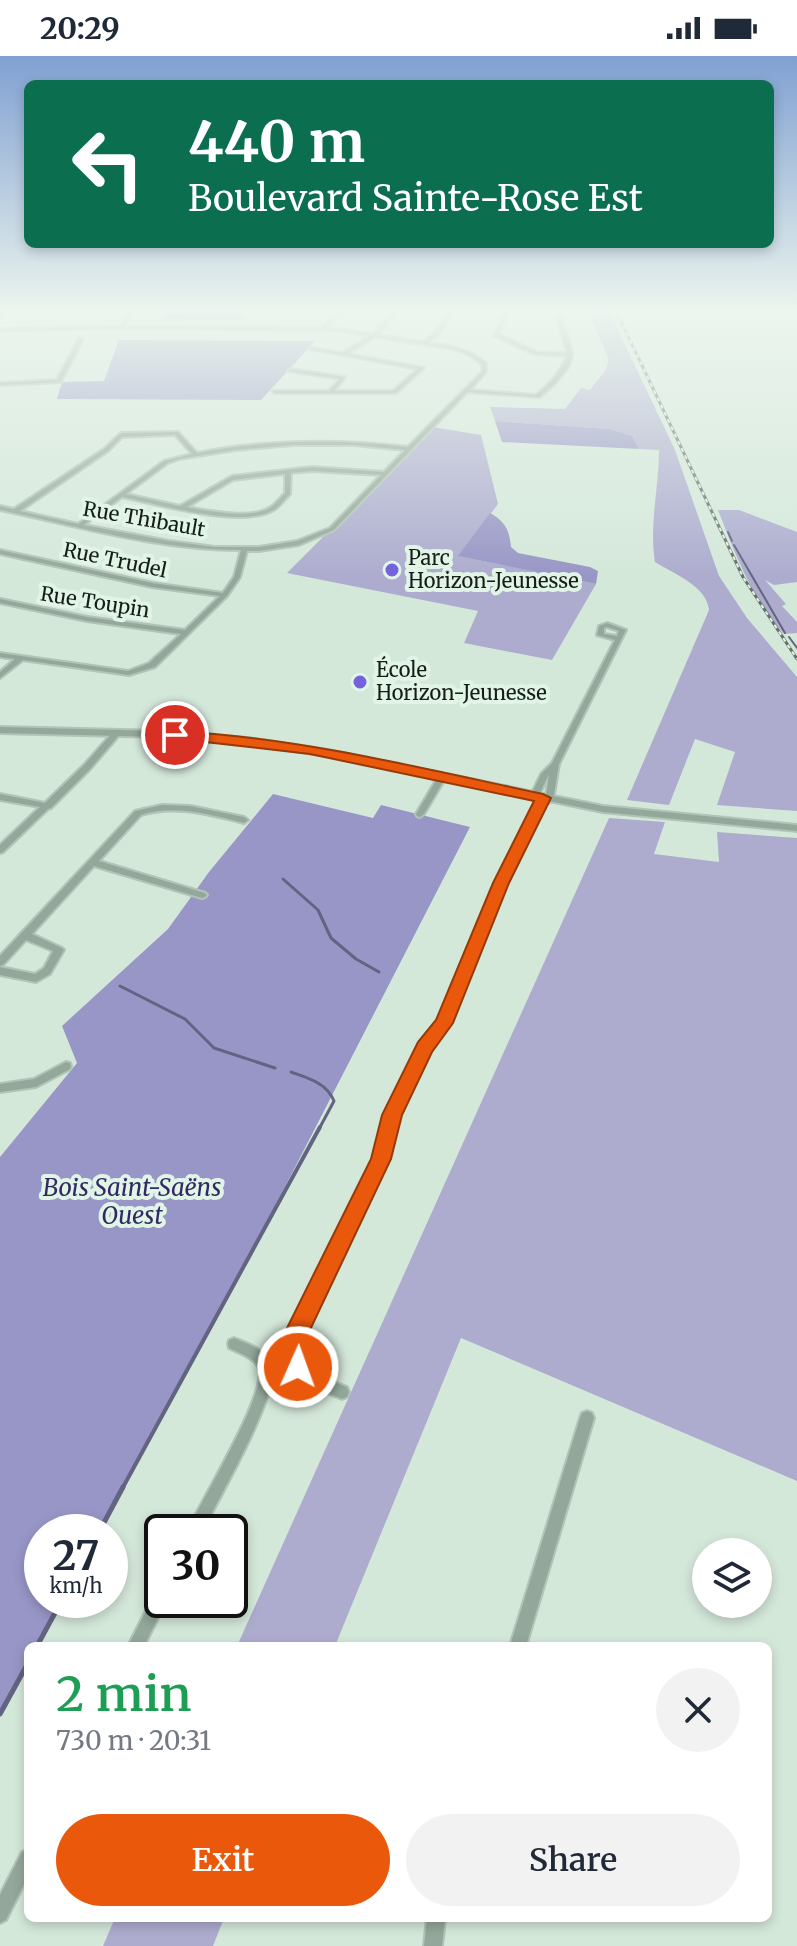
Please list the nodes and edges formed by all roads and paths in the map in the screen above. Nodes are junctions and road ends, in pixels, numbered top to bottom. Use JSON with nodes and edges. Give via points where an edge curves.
{"nodes":[{"id":1,"x":460,"y":399,"type":"edge"},
{"id":2,"x":411,"y":449,"type":"junction"},
{"id":3,"x":195,"y":454,"type":"junction"},
{"id":4,"x":288,"y":471,"type":"junction"},
{"id":5,"x":385,"y":474,"type":"junction"},
{"id":6,"x":121,"y":495,"type":"junction"},
{"id":7,"x":182,"y":507,"type":"junction"},
{"id":8,"x":0,"y":508,"type":"edge"},
{"id":9,"x":16,"y":511,"type":"junction"},
{"id":10,"x":81,"y":524,"type":"junction"},
{"id":11,"x":245,"y":548,"type":"junction"},
{"id":12,"x":0,"y":552,"type":"edge"},
{"id":13,"x":225,"y":595,"type":"junction"},
{"id":14,"x":0,"y":601,"type":"edge"},
{"id":15,"x":185,"y":632,"type":"junction"},
{"id":16,"x":619,"y":639,"type":"dead end"},
{"id":17,"x":0,"y":655,"type":"edge"},
{"id":18,"x":21,"y":658,"type":"junction"},
{"id":19,"x":0,"y":676,"type":"edge"},
{"id":20,"x":0,"y":730,"type":"edge"},
{"id":21,"x":117,"y":733,"type":"junction"},
{"id":22,"x":555,"y":764,"type":"junction"},
{"id":23,"x":442,"y":777,"type":"junction"},
{"id":24,"x":0,"y":797,"type":"edge"},
{"id":25,"x":542,"y":798,"type":"junction"},
{"id":26,"x":48,"y":806,"type":"junction"},
{"id":27,"x":420,"y":814,"type":"dead end"},
{"id":28,"x":244,"y":820,"type":"dead end"},
{"id":29,"x":797,"y":828,"type":"edge"},
{"id":30,"x":0,"y":850,"type":"edge"},
{"id":31,"x":92,"y":862,"type":"junction"},
{"id":32,"x":202,"y":895,"type":"dead end"},
{"id":33,"x":25,"y":935,"type":"junction"},
{"id":34,"x":0,"y":962,"type":"edge"},
{"id":35,"x":0,"y":971,"type":"edge"},
{"id":36,"x":66,"y":1066,"type":"dead end"},
{"id":37,"x":0,"y":1088,"type":"edge"},
{"id":38,"x":234,"y":1344,"type":"dead end"},
{"id":39,"x":342,"y":1392,"type":"dead end"},
{"id":40,"x":587,"y":1418,"type":"dead end"},
{"id":41,"x":203,"y":1514,"type":"edge"},
{"id":42,"x":150,"y":1618,"type":"edge"},
{"id":43,"x":138,"y":1642,"type":"edge"},
{"id":44,"x":519,"y":1642,"type":"edge"},
{"id":45,"x":24,"y":1866,"type":"edge"},
{"id":46,"x":0,"y":1914,"type":"edge"},
{"id":47,"x":436,"y":1922,"type":"edge"},
{"id":48,"x":433,"y":1946,"type":"edge"}],
"edges":[{"from":1,"to":2,"type":"street","name":"Rue Thibault"},
{"from":2,"to":3,"type":"street","via":[[318,442]]},
{"from":2,"to":5,"type":"street","name":"Rue Thibault"},
{"from":3,"to":6,"type":"street","via":[[166,462]]},
{"from":3,"to":9,"type":"street","via":[[176,433],[121,435]]},
{"from":4,"to":5,"type":"street"},
{"from":4,"to":7,"type":"street","via":[[232,478]]},
{"from":4,"to":7,"type":"street","via":[[288,493],[269,511],[234,514]]},
{"from":5,"to":11,"type":"street","name":"Rue Thibault","via":[[320,537]]},
{"from":6,"to":7,"type":"street"},
{"from":6,"to":10,"type":"street"},
{"from":8,"to":9,"type":"street","name":"Rue Thibault"},
{"from":9,"to":10,"type":"street","name":"Rue Thibault"},
{"from":10,"to":11,"type":"street","name":"Rue Thibault","via":[[172,544]]},
{"from":11,"to":13,"type":"street"},
{"from":12,"to":13,"type":"street","name":"Rue Trudel"},
{"from":13,"to":15,"type":"street"},
{"from":14,"to":15,"type":"street","name":"Rue Toupin"},
{"from":15,"to":18,"type":"street","via":[[152,665],[129,673]]},
{"from":16,"to":22,"type":"street"},
{"from":17,"to":18,"type":"street"},
{"from":18,"to":19,"type":"street"},
{"from":20,"to":21,"type":"street"},
{"from":21,"to":23,"type":"street","via":[[266,743]]},
{"from":21,"to":26,"type":"street"},
{"from":22,"to":25,"type":"street"},
{"from":22,"to":25,"type":"street","via":[[545,774]]},
{"from":23,"to":25,"type":"street"},
{"from":23,"to":27,"type":"street"},
{"from":24,"to":26,"type":"street"},
{"from":25,"to":29,"type":"street","via":[[674,818]]},
{"from":25,"to":39,"type":"street","via":[[444,1023],[425,1048],[392,1115],[381,1159],[297,1332],[293,1350],[298,1367]]},
{"from":26,"to":30,"type":"street"},
{"from":28,"to":31,"type":"street","via":[[146,810]]},
{"from":31,"to":32,"type":"street"},
{"from":31,"to":33,"type":"street"},
{"from":33,"to":34,"type":"street"},
{"from":33,"to":35,"type":"street","via":[[59,950],[47,971],[36,978]]},
{"from":36,"to":37,"type":"street","via":[[36,1083]]},
{"from":38,"to":41,"type":"street","via":[[260,1358],[267,1369],[262,1397]]},
{"from":40,"to":44,"type":"street"},
{"from":42,"to":43,"type":"street"},
{"from":45,"to":46,"type":"street"},
{"from":47,"to":48,"type":"street"}]}
